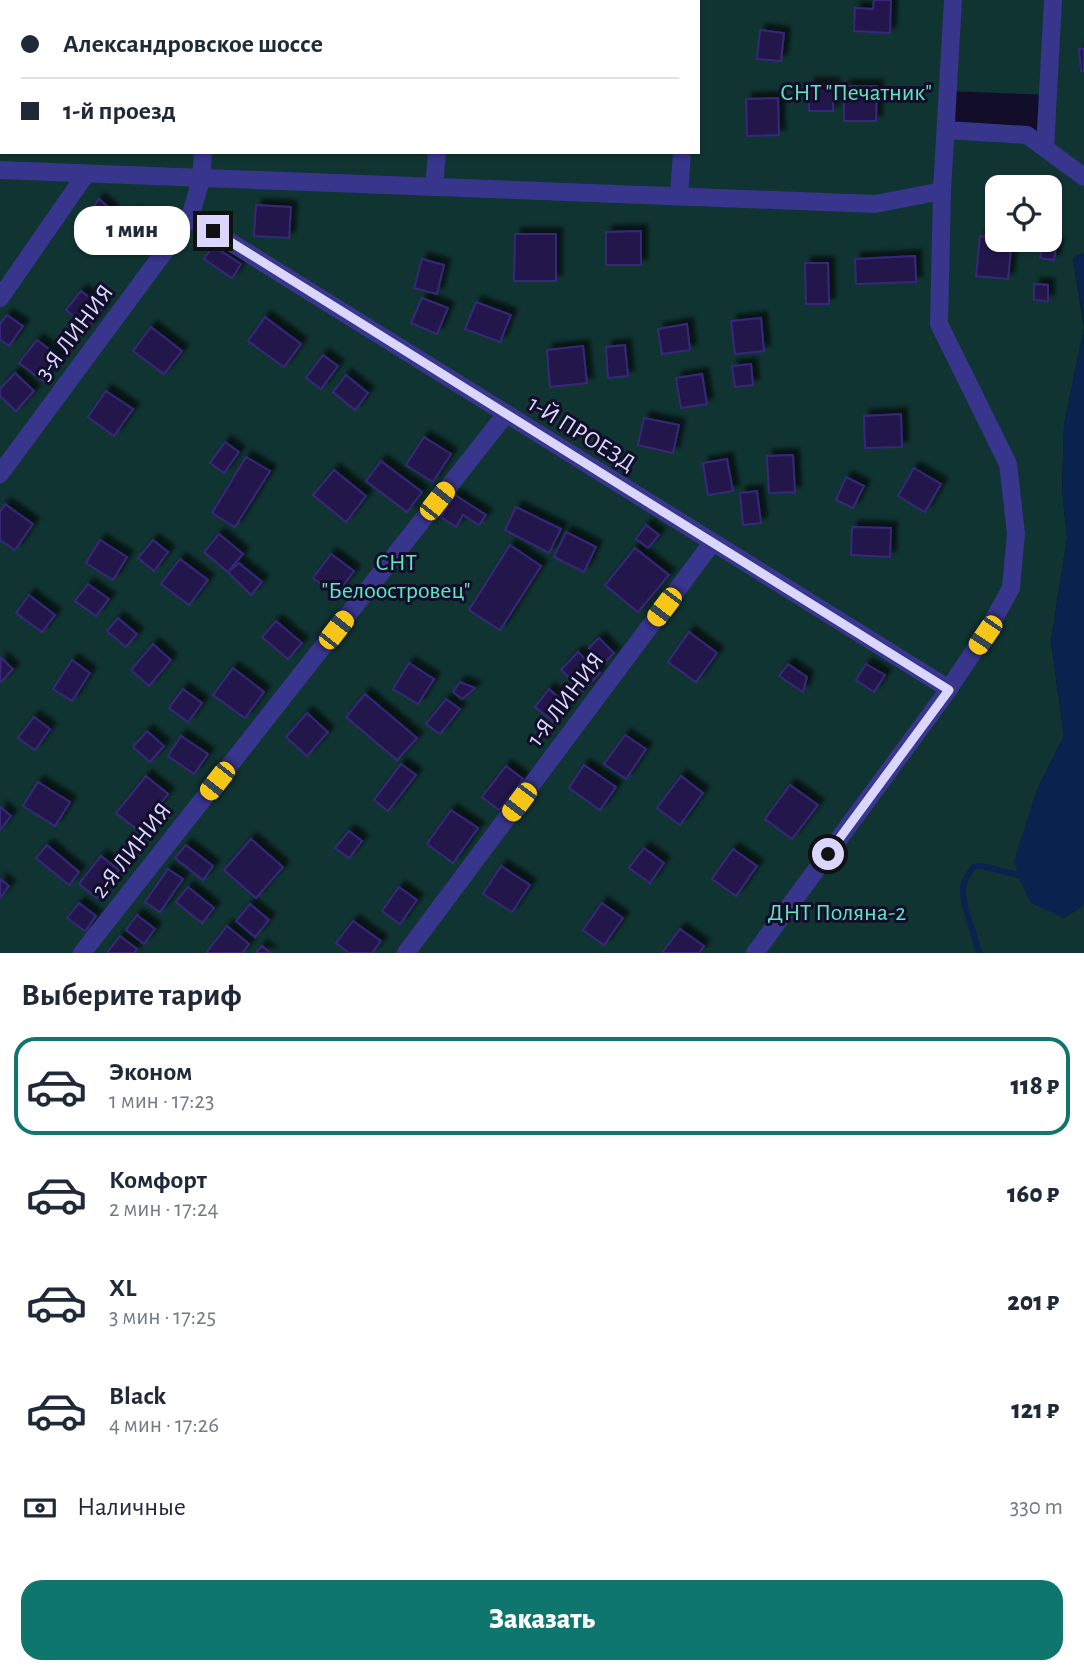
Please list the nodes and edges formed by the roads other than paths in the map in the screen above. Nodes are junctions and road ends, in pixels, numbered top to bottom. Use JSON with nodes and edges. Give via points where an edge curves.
{"nodes":[{"id":1,"x":953,"y":0,"type":"edge"},
{"id":2,"x":1053,"y":0,"type":"edge"},
{"id":3,"x":946,"y":130,"type":"junction"},
{"id":4,"x":1045,"y":148,"type":"junction"},
{"id":5,"x":203,"y":154,"type":"edge"},
{"id":6,"x":437,"y":154,"type":"edge"},
{"id":7,"x":681,"y":154,"type":"edge"},
{"id":8,"x":0,"y":170,"type":"edge"},
{"id":9,"x":86,"y":173,"type":"junction"},
{"id":10,"x":1084,"y":177,"type":"edge"},
{"id":11,"x":201,"y":180,"type":"junction"},
{"id":12,"x":434,"y":187,"type":"junction"},
{"id":13,"x":942,"y":191,"type":"junction"},
{"id":14,"x":679,"y":196,"type":"junction"},
{"id":15,"x":190,"y":217,"type":"junction"},
{"id":16,"x":0,"y":298,"type":"edge"},
{"id":17,"x":505,"y":415,"type":"junction"},
{"id":18,"x":0,"y":474,"type":"edge"},
{"id":19,"x":712,"y":542,"type":"junction"},
{"id":20,"x":949,"y":690,"type":"junction"},
{"id":21,"x":82,"y":953,"type":"edge"},
{"id":22,"x":406,"y":953,"type":"edge"},
{"id":23,"x":755,"y":953,"type":"edge"}],
"edges":[{"from":1,"to":3,"type":"street"},
{"from":2,"to":4,"type":"street"},
{"from":3,"to":4,"type":"street","via":[[1027,135]]},
{"from":3,"to":13,"type":"street"},
{"from":4,"to":10,"type":"street"},
{"from":5,"to":11,"type":"street","name":"3-Я ЛИНИЯ"},
{"from":6,"to":12,"type":"street"},
{"from":7,"to":14,"type":"street"},
{"from":8,"to":9,"type":"street"},
{"from":9,"to":11,"type":"street"},
{"from":9,"to":16,"type":"street"},
{"from":11,"to":12,"type":"street"},
{"from":11,"to":15,"type":"street","name":"3-Я ЛИНИЯ"},
{"from":12,"to":14,"type":"street"},
{"from":13,"to":14,"type":"street","via":[[875,205]]},
{"from":13,"to":20,"type":"street","via":[[939,324],[1008,464],[1016,533],[1011,588]]},
{"from":15,"to":17,"type":"street","name":"1-Й ПРОЕЗД"},
{"from":15,"to":18,"type":"street","name":"3-Я ЛИНИЯ"},
{"from":17,"to":19,"type":"street","name":"1-Й ПРОЕЗД"},
{"from":17,"to":21,"type":"street","name":"2-Я ЛИНИЯ"},
{"from":19,"to":20,"type":"street","name":"1-Й ПРОЕЗД"},
{"from":19,"to":22,"type":"street","name":"1-Я ЛИНИЯ"},
{"from":20,"to":23,"type":"street"}]}
